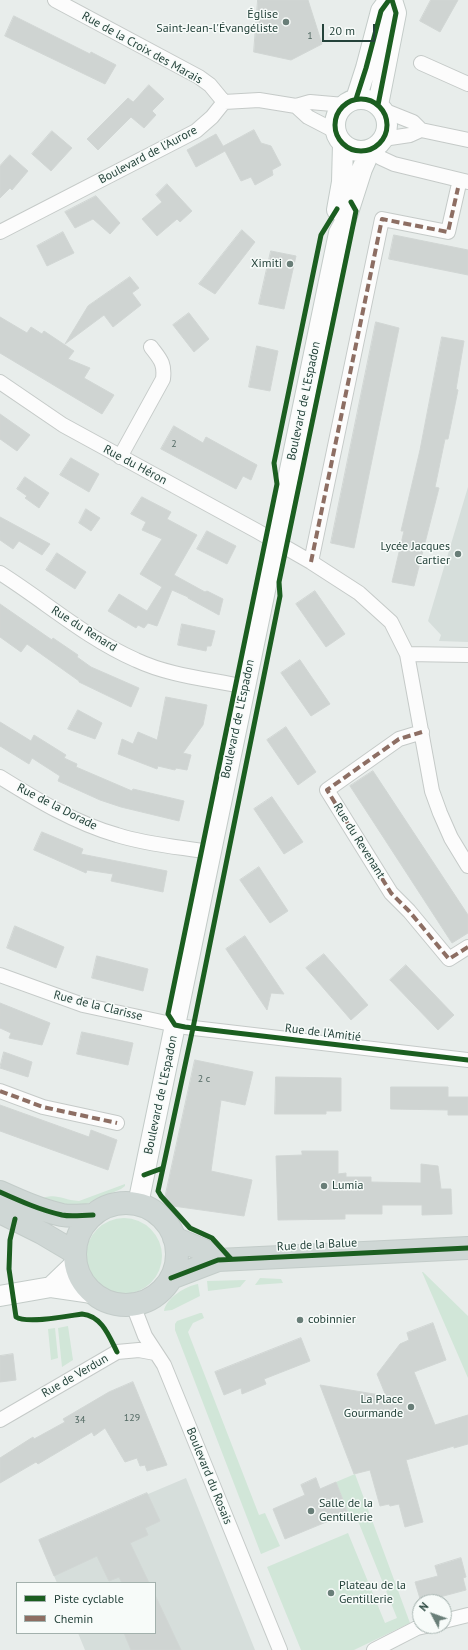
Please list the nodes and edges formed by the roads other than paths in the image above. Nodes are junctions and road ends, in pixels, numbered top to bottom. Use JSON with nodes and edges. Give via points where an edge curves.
{"nodes":[{"id":1,"x":55,"y":0,"type":"edge"},
{"id":2,"x":389,"y":0,"type":"edge"},
{"id":3,"x":392,"y":0,"type":"edge"},
{"id":4,"x":421,"y":63,"type":"dead end"},
{"id":5,"x":468,"y":84,"type":"edge"},
{"id":6,"x":224,"y":102,"type":"junction"},
{"id":7,"x":350,"y":102,"type":"junction"},
{"id":8,"x":296,"y":106,"type":"junction"},
{"id":9,"x":380,"y":108,"type":"junction"},
{"id":10,"x":421,"y":130,"type":"junction"},
{"id":11,"x":339,"y":137,"type":"junction"},
{"id":12,"x":468,"y":140,"type":"edge"},
{"id":13,"x":376,"y":145,"type":"junction"},
{"id":14,"x":463,"y":185,"type":"edge"},
{"id":15,"x":0,"y":232,"type":"edge"},
{"id":16,"x":339,"y":233,"type":"junction"},
{"id":17,"x":151,"y":347,"type":"dead end"},
{"id":18,"x":0,"y":382,"type":"edge"},
{"id":19,"x":120,"y":457,"type":"junction"},
{"id":20,"x":275,"y":541,"type":"junction"},
{"id":21,"x":311,"y":562,"type":"junction"},
{"id":22,"x":0,"y":574,"type":"edge"},
{"id":23,"x":407,"y":654,"type":"junction"},
{"id":24,"x":468,"y":655,"type":"edge"},
{"id":25,"x":245,"y":687,"type":"junction"},
{"id":26,"x":422,"y":732,"type":"junction"},
{"id":27,"x":0,"y":777,"type":"edge"},
{"id":28,"x":210,"y":852,"type":"junction"},
{"id":29,"x":468,"y":866,"type":"edge"},
{"id":30,"x":468,"y":947,"type":"edge"},
{"id":31,"x":0,"y":975,"type":"edge"},
{"id":32,"x":175,"y":1025,"type":"junction"},
{"id":33,"x":468,"y":1060,"type":"edge"},
{"id":34,"x":0,"y":1091,"type":"edge"},
{"id":35,"x":117,"y":1123,"type":"dead end"},
{"id":36,"x":0,"y":1192,"type":"edge"},
{"id":37,"x":138,"y":1204,"type":"junction"},
{"id":38,"x":0,"y":1212,"type":"edge"},
{"id":39,"x":93,"y":1215,"type":"junction"},
{"id":40,"x":174,"y":1238,"type":"junction"},
{"id":41,"x":468,"y":1248,"type":"edge"},
{"id":42,"x":75,"y":1258,"type":"junction"},
{"id":43,"x":218,"y":1260,"type":"junction"},
{"id":44,"x":171,"y":1278,"type":"junction"},
{"id":45,"x":51,"y":1287,"type":"junction"},
{"id":46,"x":92,"y":1292,"type":"junction"},
{"id":47,"x":0,"y":1296,"type":"edge"},
{"id":48,"x":133,"y":1305,"type":"junction"},
{"id":49,"x":155,"y":1353,"type":"junction"},
{"id":50,"x":0,"y":1420,"type":"edge"},
{"id":51,"x":468,"y":1615,"type":"edge"},
{"id":52,"x":452,"y":1619,"type":"edge"},
{"id":53,"x":412,"y":1631,"type":"edge"},
{"id":54,"x":280,"y":1650,"type":"edge"},
{"id":55,"x":374,"y":1650,"type":"edge"}],
"edges":[{"from":1,"to":6,"type":"street","name":"Rue de la Croix des Marais","via":[[199,77],[210,85]]},
{"from":2,"to":7,"type":"street","via":[[381,11],[366,68]]},
{"from":3,"to":9,"type":"street","via":[[396,14]]},
{"from":4,"to":5,"type":"street"},
{"from":6,"to":8,"type":"street","via":[[259,100]]},
{"from":6,"to":15,"type":"street","name":"Boulevard de l'Aurore","via":[[196,131]]},
{"from":7,"to":8,"type":"street","via":[[310,102]]},
{"from":7,"to":9,"type":"street","via":[[371,101]]},
{"from":7,"to":11,"type":"street","via":[[337,115],[335,123]]},
{"from":8,"to":11,"type":"street"},
{"from":9,"to":10,"type":"street","via":[[413,122]]},
{"from":9,"to":13,"type":"street","via":[[387,125]]},
{"from":10,"to":12,"type":"street"},
{"from":10,"to":13,"type":"street"},
{"from":11,"to":13,"type":"street","via":[[356,151],[364,151]]},
{"from":11,"to":16,"type":"street","name":"Boulevard de L'Espadon","via":[[342,182],[336,220]]},
{"from":13,"to":14,"type":"street","via":[[381,158],[394,164]]},
{"from":13,"to":16,"type":"street","name":"Boulevard de L'Espadon","via":[[357,180],[345,222]]},
{"from":14,"to":21,"type":"street","via":[[448,232],[382,218]]},
{"from":16,"to":20,"type":"street","name":"Boulevard de L'Espadon"},
{"from":17,"to":19,"type":"street","via":[[163,363],[163,379]]},
{"from":18,"to":19,"type":"street","name":"Rue du Héron","via":[[63,425]]},
{"from":19,"to":20,"type":"street","name":"Rue du Héron"},
{"from":20,"to":21,"type":"street"},
{"from":20,"to":25,"type":"street","name":"Boulevard de L'Espadon"},
{"from":21,"to":23,"type":"street","via":[[369,600],[391,622]]},
{"from":22,"to":25,"type":"street","name":"Rue du Renard","via":[[98,641],[136,660],[170,672]]},
{"from":23,"to":24,"type":"street"},
{"from":23,"to":26,"type":"street"},
{"from":25,"to":28,"type":"street","name":"Boulevard de L'Espadon"},
{"from":26,"to":29,"type":"street","via":[[432,791],[451,838]]},
{"from":26,"to":30,"type":"street","name":"Rue du Revenant","via":[[399,739],[327,790],[391,893],[449,959]]},
{"from":27,"to":28,"type":"street","name":"Rue de la Dorade","via":[[41,802],[118,836]]},
{"from":28,"to":32,"type":"street","name":"Boulevard de L'Espadon"},
{"from":31,"to":32,"type":"street","name":"Rue de la Clarisse","via":[[83,1005]]},
{"from":32,"to":33,"type":"street","name":"Rue de l'Amitié"},
{"from":32,"to":37,"type":"street","name":"Boulevard de L'Espadon"},
{"from":34,"to":35,"type":"street","via":[[43,1107]]},
{"from":36,"to":39,"type":"main road","via":[[61,1215]]},
{"from":37,"to":39,"type":"main road","via":[[122,1203],[107,1206]]},
{"from":37,"to":40,"type":"main road","via":[[161,1216]]},
{"from":38,"to":42,"type":"main road","via":[[42,1232]]},
{"from":39,"to":42,"type":"main road","via":[[85,1222],[80,1232],[76,1242]]},
{"from":40,"to":43,"type":"main road","via":[[203,1250]]},
{"from":40,"to":44,"type":"main road","via":[[177,1251],[176,1265]]},
{"from":41,"to":43,"type":"main road","name":"Rue de la Balue"},
{"from":42,"to":45,"type":"street"},
{"from":42,"to":46,"type":"main road","via":[[79,1275]]},
{"from":43,"to":44,"type":"main road","name":"Rue de la Balue"},
{"from":44,"to":48,"type":"main road","via":[[161,1291],[147,1301]]},
{"from":45,"to":46,"type":"street"},
{"from":45,"to":47,"type":"street"},
{"from":46,"to":48,"type":"main road","via":[[104,1301]]},
{"from":48,"to":49,"type":"street","name":"Boulevard du Rosais","via":[[145,1336]]},
{"from":49,"to":50,"type":"street","name":"Rue de Verdun","via":[[139,1350],[117,1352]]},
{"from":49,"to":54,"type":"street","name":"Boulevard du Rosais","via":[[164,1366]]},
{"from":51,"to":52,"type":"street"},
{"from":53,"to":55,"type":"street"}]}
